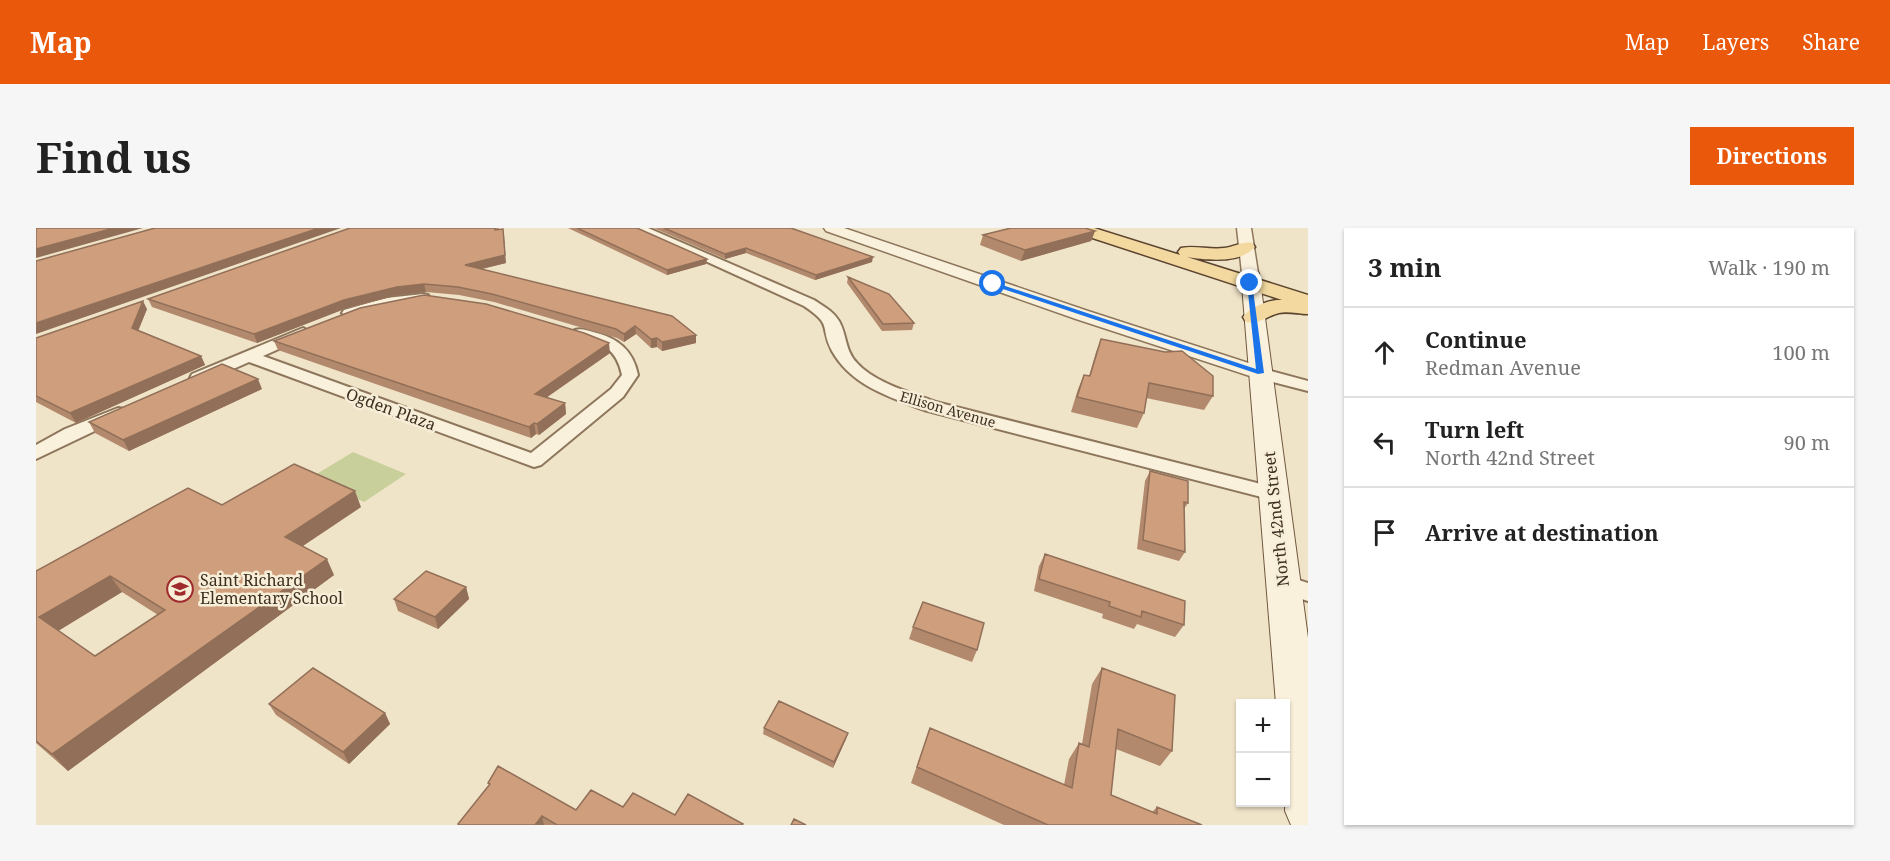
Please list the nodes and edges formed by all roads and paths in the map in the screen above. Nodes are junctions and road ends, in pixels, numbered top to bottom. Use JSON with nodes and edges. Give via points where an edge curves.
{"nodes":[{"id":1,"x":639,"y":228,"type":"edge"},
{"id":2,"x":831,"y":228,"type":"edge"},
{"id":3,"x":1077,"y":228,"type":"edge"},
{"id":4,"x":1103,"y":228,"type":"edge"},
{"id":5,"x":1244,"y":228,"type":"edge"},
{"id":6,"x":1246,"y":247,"type":"junction"},
{"id":7,"x":1167,"y":248,"type":"junction"},
{"id":8,"x":1250,"y":278,"type":"junction"},
{"id":9,"x":1308,"y":291,"type":"edge"},
{"id":10,"x":436,"y":299,"type":"edge"},
{"id":11,"x":1308,"y":302,"type":"edge"},
{"id":12,"x":1308,"y":308,"type":"edge"},
{"id":13,"x":1254,"y":317,"type":"junction"},
{"id":14,"x":563,"y":328,"type":"edge"},
{"id":15,"x":248,"y":356,"type":"junction"},
{"id":16,"x":1260,"y":373,"type":"junction"},
{"id":17,"x":185,"y":384,"type":"edge"},
{"id":18,"x":1308,"y":386,"type":"edge"},
{"id":19,"x":133,"y":406,"type":"edge"},
{"id":20,"x":36,"y":453,"type":"edge"},
{"id":21,"x":1273,"y":494,"type":"junction"},
{"id":22,"x":1295,"y":588,"type":"edge"},
{"id":23,"x":1308,"y":811,"type":"edge"}],
"edges":[{"from":1,"to":21,"type":"street","name":"Ellison Avenue","via":[[823,312],[832,322],[839,349],[852,368],[888,391],[930,406]]},
{"from":2,"to":16,"type":"street"},
{"from":3,"to":8,"type":"main road"},
{"from":4,"to":7,"type":"main road"},
{"from":5,"to":6,"type":"street","name":"North 42nd Street"},
{"from":6,"to":7,"type":"main road","via":[[1216,255]]},
{"from":6,"to":8,"type":"street","name":"North 42nd Street"},
{"from":7,"to":8,"type":"main road"},
{"from":8,"to":9,"type":"main road"},
{"from":8,"to":11,"type":"main road"},
{"from":8,"to":13,"type":"main road","name":"North 42nd Street"},
{"from":10,"to":15,"type":"street","via":[[386,302]]},
{"from":12,"to":13,"type":"main road","via":[[1276,306]]},
{"from":13,"to":16,"type":"main road","name":"North 42nd Street"},
{"from":14,"to":15,"type":"street","name":"Ogden Plaza","via":[[621,348],[630,375],[617,393],[534,461]]},
{"from":15,"to":17,"type":"street"},
{"from":16,"to":18,"type":"street"},
{"from":16,"to":21,"type":"main road","name":"North 42nd Street"},
{"from":19,"to":20,"type":"street"},
{"from":21,"to":22,"type":"main road","name":"North 42nd Street"},
{"from":22,"to":23,"type":"main road","name":"North 42nd Street"}]}
